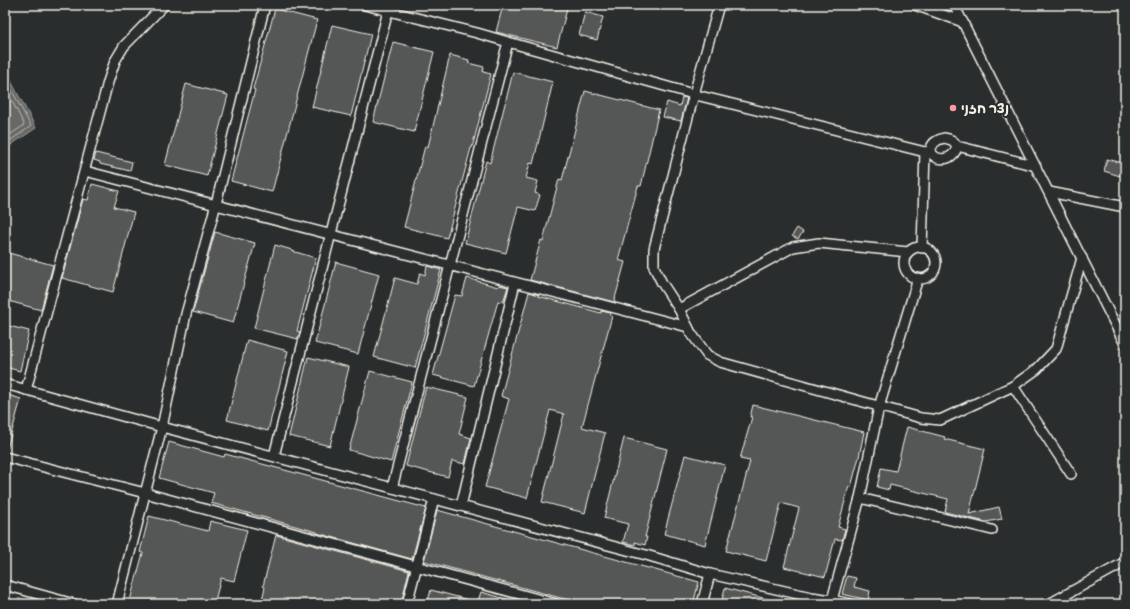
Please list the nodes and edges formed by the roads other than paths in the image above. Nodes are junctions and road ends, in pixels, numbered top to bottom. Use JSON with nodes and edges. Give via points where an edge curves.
{"nodes":[{"id":1,"x":164,"y":5,"type":"edge"},
{"id":2,"x":265,"y":5,"type":"edge"},
{"id":3,"x":365,"y":5,"type":"edge"},
{"id":4,"x":719,"y":5,"type":"edge"},
{"id":5,"x":915,"y":5,"type":"edge"},
{"id":6,"x":954,"y":5,"type":"edge"},
{"id":7,"x":388,"y":11,"type":"junction"},
{"id":8,"x":963,"y":22,"type":"junction"},
{"id":9,"x":508,"y":42,"type":"junction"},
{"id":10,"x":694,"y":94,"type":"junction"},
{"id":11,"x":957,"y":146,"type":"junction"},
{"id":12,"x":928,"y":152,"type":"junction"},
{"id":13,"x":1036,"y":166,"type":"junction"},
{"id":14,"x":85,"y":171,"type":"junction"},
{"id":15,"x":1049,"y":192,"type":"junction"},
{"id":16,"x":216,"y":204,"type":"junction"},
{"id":17,"x":1125,"y":207,"type":"edge"},
{"id":18,"x":330,"y":234,"type":"junction"},
{"id":19,"x":922,"y":248,"type":"junction"},
{"id":20,"x":908,"y":252,"type":"junction"},
{"id":21,"x":1082,"y":258,"type":"junction"},
{"id":22,"x":450,"y":266,"type":"junction"},
{"id":23,"x":918,"y":278,"type":"junction"},
{"id":24,"x":515,"y":283,"type":"junction"},
{"id":25,"x":679,"y":309,"type":"junction"},
{"id":26,"x":688,"y":327,"type":"junction"},
{"id":27,"x":1125,"y":344,"type":"edge"},
{"id":28,"x":5,"y":384,"type":"edge"},
{"id":29,"x":1013,"y":386,"type":"junction"},
{"id":30,"x":26,"y":390,"type":"junction"},
{"id":31,"x":879,"y":407,"type":"junction"},
{"id":32,"x":162,"y":427,"type":"junction"},
{"id":33,"x":274,"y":456,"type":"junction"},
{"id":34,"x":5,"y":457,"type":"edge"},
{"id":35,"x":1071,"y":474,"type":"dead end"},
{"id":36,"x":392,"y":488,"type":"junction"},
{"id":37,"x":145,"y":493,"type":"junction"},
{"id":38,"x":860,"y":498,"type":"junction"},
{"id":39,"x":434,"y":499,"type":"junction"},
{"id":40,"x":461,"y":506,"type":"junction"},
{"id":41,"x":992,"y":530,"type":"dead end"},
{"id":42,"x":1125,"y":562,"type":"edge"},
{"id":43,"x":417,"y":566,"type":"junction"},
{"id":44,"x":710,"y":574,"type":"junction"},
{"id":45,"x":5,"y":585,"type":"edge"},
{"id":46,"x":832,"y":600,"type":"junction"},
{"id":47,"x":74,"y":604,"type":"edge"},
{"id":48,"x":117,"y":604,"type":"edge"},
{"id":49,"x":407,"y":604,"type":"edge"},
{"id":50,"x":556,"y":604,"type":"edge"},
{"id":51,"x":702,"y":604,"type":"edge"},
{"id":52,"x":851,"y":604,"type":"edge"},
{"id":53,"x":1049,"y":604,"type":"edge"}],
"edges":[{"from":1,"to":14,"type":"lane","via":[[124,46],[115,61]]},
{"from":2,"to":16,"type":"lane"},
{"from":3,"to":7,"type":"lane"},
{"from":4,"to":10,"type":"lane"},
{"from":5,"to":8,"type":"lane"},
{"from":6,"to":8,"type":"lane"},
{"from":7,"to":9,"type":"lane"},
{"from":7,"to":18,"type":"lane"},
{"from":8,"to":13,"type":"lane"},
{"from":9,"to":10,"type":"lane"},
{"from":9,"to":22,"type":"lane"},
{"from":10,"to":12,"type":"lane"},
{"from":10,"to":25,"type":"lane","via":[[654,249],[654,266]]},
{"from":11,"to":12,"type":"lane","via":[[951,157],[936,158]]},
{"from":11,"to":12,"type":"lane","via":[[949,139],[939,139]]},
{"from":11,"to":13,"type":"lane"},
{"from":12,"to":19,"type":"lane"},
{"from":13,"to":15,"type":"lane"},
{"from":14,"to":16,"type":"lane"},
{"from":14,"to":30,"type":"lane"},
{"from":15,"to":17,"type":"lane"},
{"from":15,"to":21,"type":"lane"},
{"from":16,"to":18,"type":"lane"},
{"from":16,"to":32,"type":"lane","via":[[186,314]]},
{"from":18,"to":22,"type":"lane"},
{"from":18,"to":33,"type":"lane"},
{"from":19,"to":20,"type":"lane","via":[[913,248]]},
{"from":19,"to":23,"type":"lane","via":[[931,252],[935,264],[929,275]]},
{"from":20,"to":23,"type":"lane","via":[[904,258],[906,271]]},
{"from":20,"to":25,"type":"lane","via":[[819,243],[793,247]]},
{"from":21,"to":27,"type":"lane"},
{"from":21,"to":29,"type":"lane","via":[[1056,349],[1037,369]]},
{"from":22,"to":24,"type":"lane"},
{"from":22,"to":36,"type":"lane"},
{"from":23,"to":31,"type":"lane"},
{"from":24,"to":26,"type":"lane"},
{"from":24,"to":40,"type":"lane"},
{"from":25,"to":26,"type":"lane"},
{"from":26,"to":31,"type":"lane","via":[[707,355],[720,362]]},
{"from":28,"to":30,"type":"lane"},
{"from":29,"to":31,"type":"lane","via":[[940,420],[921,418]]},
{"from":29,"to":35,"type":"lane"},
{"from":30,"to":32,"type":"lane"},
{"from":31,"to":38,"type":"lane"},
{"from":32,"to":33,"type":"lane"},
{"from":32,"to":37,"type":"lane"},
{"from":33,"to":36,"type":"lane"},
{"from":34,"to":37,"type":"lane"},
{"from":36,"to":39,"type":"lane"},
{"from":37,"to":43,"type":"lane"},
{"from":37,"to":48,"type":"lane"},
{"from":38,"to":41,"type":"lane"},
{"from":38,"to":46,"type":"lane"},
{"from":39,"to":40,"type":"lane"},
{"from":39,"to":43,"type":"lane"},
{"from":40,"to":44,"type":"lane","via":[[646,554]]},
{"from":42,"to":53,"type":"lane"},
{"from":43,"to":49,"type":"lane"},
{"from":43,"to":50,"type":"lane"},
{"from":44,"to":46,"type":"lane"},
{"from":44,"to":51,"type":"lane"},
{"from":45,"to":47,"type":"lane"},
{"from":46,"to":52,"type":"lane"}]}
